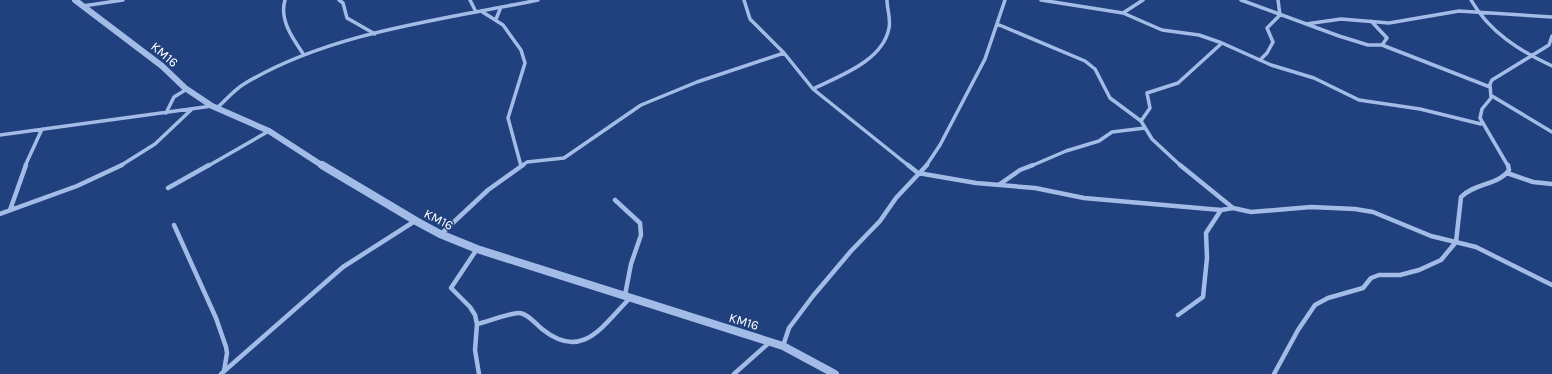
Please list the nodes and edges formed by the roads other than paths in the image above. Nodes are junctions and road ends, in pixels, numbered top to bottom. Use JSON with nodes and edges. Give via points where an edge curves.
{"nodes":[{"id":1,"x":75,"y":0,"type":"edge"},
{"id":2,"x":122,"y":0,"type":"edge"},
{"id":3,"x":285,"y":0,"type":"edge"},
{"id":4,"x":339,"y":0,"type":"edge"},
{"id":5,"x":470,"y":0,"type":"edge"},
{"id":6,"x":538,"y":0,"type":"edge"},
{"id":7,"x":744,"y":0,"type":"edge"},
{"id":8,"x":887,"y":0,"type":"edge"},
{"id":9,"x":1005,"y":0,"type":"edge"},
{"id":10,"x":1041,"y":0,"type":"edge"},
{"id":11,"x":1143,"y":0,"type":"edge"},
{"id":12,"x":1241,"y":0,"type":"edge"},
{"id":13,"x":1278,"y":0,"type":"edge"},
{"id":14,"x":1471,"y":0,"type":"edge"},
{"id":15,"x":83,"y":6,"type":"junction"},
{"id":16,"x":502,"y":7,"type":"junction"},
{"id":17,"x":481,"y":11,"type":"junction"},
{"id":18,"x":476,"y":12,"type":"junction"},
{"id":19,"x":1123,"y":13,"type":"junction"},
{"id":20,"x":1480,"y":13,"type":"junction"},
{"id":21,"x":1280,"y":14,"type":"junction"},
{"id":22,"x":1552,"y":17,"type":"edge"},
{"id":23,"x":496,"y":19,"type":"junction"},
{"id":24,"x":1371,"y":21,"type":"junction"},
{"id":25,"x":997,"y":24,"type":"junction"},
{"id":26,"x":1306,"y":24,"type":"junction"},
{"id":27,"x":376,"y":34,"type":"junction"},
{"id":28,"x":1552,"y":36,"type":"edge"},
{"id":29,"x":1222,"y":43,"type":"junction"},
{"id":30,"x":1382,"y":45,"type":"junction"},
{"id":31,"x":784,"y":52,"type":"junction"},
{"id":32,"x":304,"y":55,"type":"junction"},
{"id":33,"x":1530,"y":56,"type":"junction"},
{"id":34,"x":1260,"y":60,"type":"junction"},
{"id":35,"x":1552,"y":66,"type":"edge"},
{"id":36,"x":1490,"y":87,"type":"junction"},
{"id":37,"x":187,"y":89,"type":"junction"},
{"id":38,"x":813,"y":89,"type":"junction"},
{"id":39,"x":1492,"y":96,"type":"junction"},
{"id":40,"x":215,"y":107,"type":"junction"},
{"id":41,"x":192,"y":109,"type":"junction"},
{"id":42,"x":166,"y":113,"type":"junction"},
{"id":43,"x":1480,"y":118,"type":"junction"},
{"id":44,"x":1471,"y":120,"type":"junction"},
{"id":45,"x":1141,"y":121,"type":"junction"},
{"id":46,"x":1481,"y":124,"type":"junction"},
{"id":47,"x":1145,"y":128,"type":"junction"},
{"id":48,"x":42,"y":129,"type":"junction"},
{"id":49,"x":269,"y":131,"type":"junction"},
{"id":50,"x":1552,"y":132,"type":"edge"},
{"id":51,"x":0,"y":134,"type":"edge"},
{"id":52,"x":521,"y":166,"type":"junction"},
{"id":53,"x":918,"y":173,"type":"junction"},
{"id":54,"x":1508,"y":173,"type":"junction"},
{"id":55,"x":1000,"y":184,"type":"junction"},
{"id":56,"x":1552,"y":184,"type":"edge"},
{"id":57,"x":168,"y":188,"type":"dead end"},
{"id":58,"x":615,"y":200,"type":"dead end"},
{"id":59,"x":1233,"y":208,"type":"junction"},
{"id":60,"x":10,"y":210,"type":"junction"},
{"id":61,"x":1221,"y":210,"type":"junction"},
{"id":62,"x":0,"y":214,"type":"edge"},
{"id":63,"x":416,"y":221,"type":"junction"},
{"id":64,"x":174,"y":225,"type":"dead end"},
{"id":65,"x":440,"y":234,"type":"junction"},
{"id":66,"x":1456,"y":242,"type":"junction"},
{"id":67,"x":477,"y":249,"type":"junction"},
{"id":68,"x":1552,"y":285,"type":"edge"},
{"id":69,"x":628,"y":296,"type":"junction"},
{"id":70,"x":1178,"y":316,"type":"dead end"},
{"id":71,"x":477,"y":324,"type":"junction"},
{"id":72,"x":770,"y":342,"type":"junction"},
{"id":73,"x":782,"y":346,"type":"junction"},
{"id":74,"x":222,"y":373,"type":"edge"},
{"id":75,"x":480,"y":374,"type":"edge"},
{"id":76,"x":734,"y":374,"type":"edge"},
{"id":77,"x":835,"y":374,"type":"edge"},
{"id":78,"x":1274,"y":374,"type":"edge"}],
"edges":[{"from":1,"to":15,"type":"street","name":"KM16"},
{"from":2,"to":15,"type":"street"},
{"from":3,"to":32,"type":"street","via":[[288,32]]},
{"from":4,"to":27,"type":"street","via":[[343,3],[347,18]]},
{"from":5,"to":18,"type":"street"},
{"from":6,"to":16,"type":"street"},
{"from":7,"to":31,"type":"street","via":[[750,19]]},
{"from":8,"to":38,"type":"street","via":[[889,27],[885,39],[866,60],[852,70]]},
{"from":9,"to":25,"type":"street"},
{"from":10,"to":19,"type":"street"},
{"from":11,"to":19,"type":"street"},
{"from":12,"to":21,"type":"street"},
{"from":13,"to":21,"type":"street"},
{"from":14,"to":20,"type":"street"},
{"from":15,"to":37,"type":"street","name":"KM16","via":[[162,66]]},
{"from":16,"to":17,"type":"street"},
{"from":16,"to":23,"type":"street"},
{"from":17,"to":18,"type":"street"},
{"from":17,"to":23,"type":"street"},
{"from":18,"to":27,"type":"street"},
{"from":19,"to":29,"type":"street","via":[[1162,30],[1190,33]]},
{"from":20,"to":22,"type":"street"},
{"from":20,"to":24,"type":"street","via":[[1450,12],[1389,23]]},
{"from":20,"to":33,"type":"street","via":[[1490,25]]},
{"from":21,"to":26,"type":"street"},
{"from":21,"to":34,"type":"street","via":[[1267,28],[1273,42]]},
{"from":23,"to":52,"type":"street","via":[[517,44],[525,63],[508,118]]},
{"from":24,"to":26,"type":"street","via":[[1341,19]]},
{"from":24,"to":30,"type":"street","via":[[1387,38]]},
{"from":25,"to":45,"type":"street","via":[[1085,61],[1095,69],[1110,98]]},
{"from":25,"to":53,"type":"street","via":[[985,59],[963,103],[940,145],[924,169]]},
{"from":26,"to":30,"type":"street","via":[[1352,40],[1375,46]]},
{"from":27,"to":32,"type":"street"},
{"from":28,"to":33,"type":"street","via":[[1548,45]]},
{"from":29,"to":34,"type":"street"},
{"from":29,"to":45,"type":"street","via":[[1178,83],[1147,93],[1150,108]]},
{"from":30,"to":36,"type":"street"},
{"from":31,"to":38,"type":"street"},
{"from":31,"to":52,"type":"street","via":[[697,82],[641,106],[564,158],[534,161]]},
{"from":32,"to":40,"type":"street","via":[[257,76]]},
{"from":33,"to":35,"type":"street"},
{"from":33,"to":36,"type":"street","via":[[1497,75]]},
{"from":34,"to":44,"type":"street","via":[[1314,78],[1359,100],[1407,106]]},
{"from":36,"to":39,"type":"street"},
{"from":37,"to":40,"type":"street","name":"KM16"},
{"from":37,"to":42,"type":"street","via":[[174,97]]},
{"from":38,"to":53,"type":"street"},
{"from":39,"to":43,"type":"street","via":[[1482,110]]},
{"from":39,"to":50,"type":"street"},
{"from":40,"to":41,"type":"street"},
{"from":40,"to":49,"type":"street","name":"KM16"},
{"from":41,"to":42,"type":"street"},
{"from":41,"to":60,"type":"street","via":[[160,140],[127,161],[84,183]]},
{"from":42,"to":48,"type":"street"},
{"from":43,"to":44,"type":"street"},
{"from":43,"to":46,"type":"street"},
{"from":44,"to":46,"type":"street"},
{"from":45,"to":47,"type":"street"},
{"from":46,"to":54,"type":"street","via":[[1508,163]]},
{"from":47,"to":55,"type":"street","via":[[1112,132],[1099,141],[1020,170]]},
{"from":47,"to":59,"type":"street","via":[[1166,153]]},
{"from":48,"to":51,"type":"street"},
{"from":48,"to":60,"type":"street"},
{"from":49,"to":57,"type":"street"},
{"from":49,"to":63,"type":"street","name":"KM16"},
{"from":52,"to":65,"type":"street","via":[[488,190]]},
{"from":53,"to":55,"type":"street","via":[[976,183]]},
{"from":53,"to":73,"type":"street","via":[[880,221],[850,251],[813,296],[790,328]]},
{"from":54,"to":56,"type":"street","via":[[1533,182]]},
{"from":54,"to":66,"type":"street","via":[[1475,186],[1461,197]]},
{"from":55,"to":61,"type":"street","via":[[1091,199]]},
{"from":58,"to":69,"type":"street","via":[[640,223],[641,235],[631,264]]},
{"from":59,"to":61,"type":"street"},
{"from":59,"to":66,"type":"street","via":[[1251,212],[1311,207],[1355,208],[1373,212],[1431,236]]},
{"from":60,"to":62,"type":"street"},
{"from":61,"to":70,"type":"street","via":[[1206,233],[1207,258],[1203,297]]},
{"from":63,"to":65,"type":"street","name":"KM16"},
{"from":63,"to":74,"type":"street","via":[[343,267]]},
{"from":64,"to":74,"type":"street","via":[[216,318],[226,347]]},
{"from":65,"to":67,"type":"street","name":"KM16"},
{"from":66,"to":68,"type":"street","via":[[1491,254]]},
{"from":66,"to":78,"type":"street","via":[[1441,260],[1431,266],[1400,275],[1379,275],[1372,278],[1363,288],[1328,298],[1315,305]]},
{"from":67,"to":69,"type":"street","name":"KM16"},
{"from":67,"to":71,"type":"street","via":[[451,288],[470,308]]},
{"from":69,"to":71,"type":"street","via":[[597,331],[578,342],[567,343],[552,337],[519,313]]},
{"from":69,"to":72,"type":"street","name":"KM16"},
{"from":71,"to":75,"type":"street","via":[[475,350]]},
{"from":72,"to":73,"type":"street","name":"KM16"},
{"from":72,"to":76,"type":"street"},
{"from":73,"to":77,"type":"street","name":"KM16"}]}
